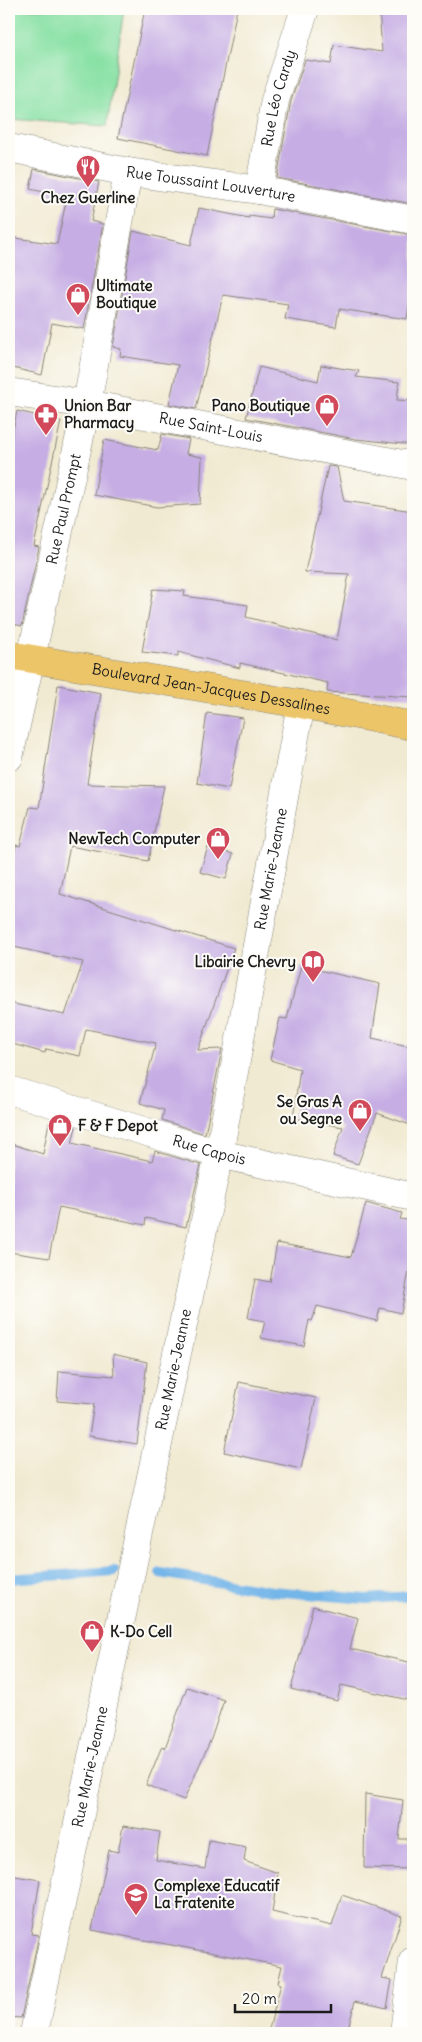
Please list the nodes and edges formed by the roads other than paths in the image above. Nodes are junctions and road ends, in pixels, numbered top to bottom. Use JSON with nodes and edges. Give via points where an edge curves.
{"nodes":[{"id":1,"x":305,"y":9,"type":"edge"},
{"id":2,"x":9,"y":148,"type":"edge"},
{"id":3,"x":128,"y":172,"type":"junction"},
{"id":4,"x":259,"y":190,"type":"junction"},
{"id":5,"x":413,"y":220,"type":"edge"},
{"id":6,"x":9,"y":392,"type":"edge"},
{"id":7,"x":87,"y":404,"type":"junction"},
{"id":8,"x":413,"y":466,"type":"edge"},
{"id":9,"x":20,"y":657,"type":"edge"},
{"id":10,"x":301,"y":704,"type":"junction"},
{"id":11,"x":413,"y":726,"type":"edge"},
{"id":12,"x":9,"y":758,"type":"edge"},
{"id":13,"x":9,"y":1090,"type":"edge"},
{"id":14,"x":219,"y":1154,"type":"junction"},
{"id":15,"x":413,"y":1197,"type":"edge"},
{"id":16,"x":413,"y":1961,"type":"edge"},
{"id":17,"x":34,"y":2033,"type":"edge"},
{"id":18,"x":404,"y":2033,"type":"edge"}],
"edges":[{"from":1,"to":4,"type":"street","name":"Rue Léo Cardy","via":[[275,100]]},
{"from":2,"to":3,"type":"street","name":"Rue Toussaint Louverture"},
{"from":3,"to":4,"type":"street","name":"Rue Toussaint Louverture"},
{"from":3,"to":7,"type":"street","name":"Rue Paul Prompt"},
{"from":4,"to":5,"type":"street","name":"Rue Toussaint Louverture"},
{"from":6,"to":7,"type":"street","name":"Rue Saint-Louis"},
{"from":7,"to":8,"type":"street","name":"Rue Saint-Louis"},
{"from":7,"to":9,"type":"street","name":"Rue Paul Prompt"},
{"from":9,"to":10,"type":"main road","name":"Boulevard Jean-Jacques Dessalines"},
{"from":9,"to":12,"type":"street","name":"Rue Paul Prompt"},
{"from":10,"to":11,"type":"main road","name":"Boulevard Jean-Jacques Dessalines"},
{"from":10,"to":14,"type":"street","name":"Rue Marie-Jeanne"},
{"from":13,"to":14,"type":"street","name":"Rue Capois"},
{"from":14,"to":15,"type":"street","name":"Rue Capois"},
{"from":14,"to":17,"type":"street","name":"Rue Marie-Jeanne"},
{"from":16,"to":18,"type":"street"}]}
